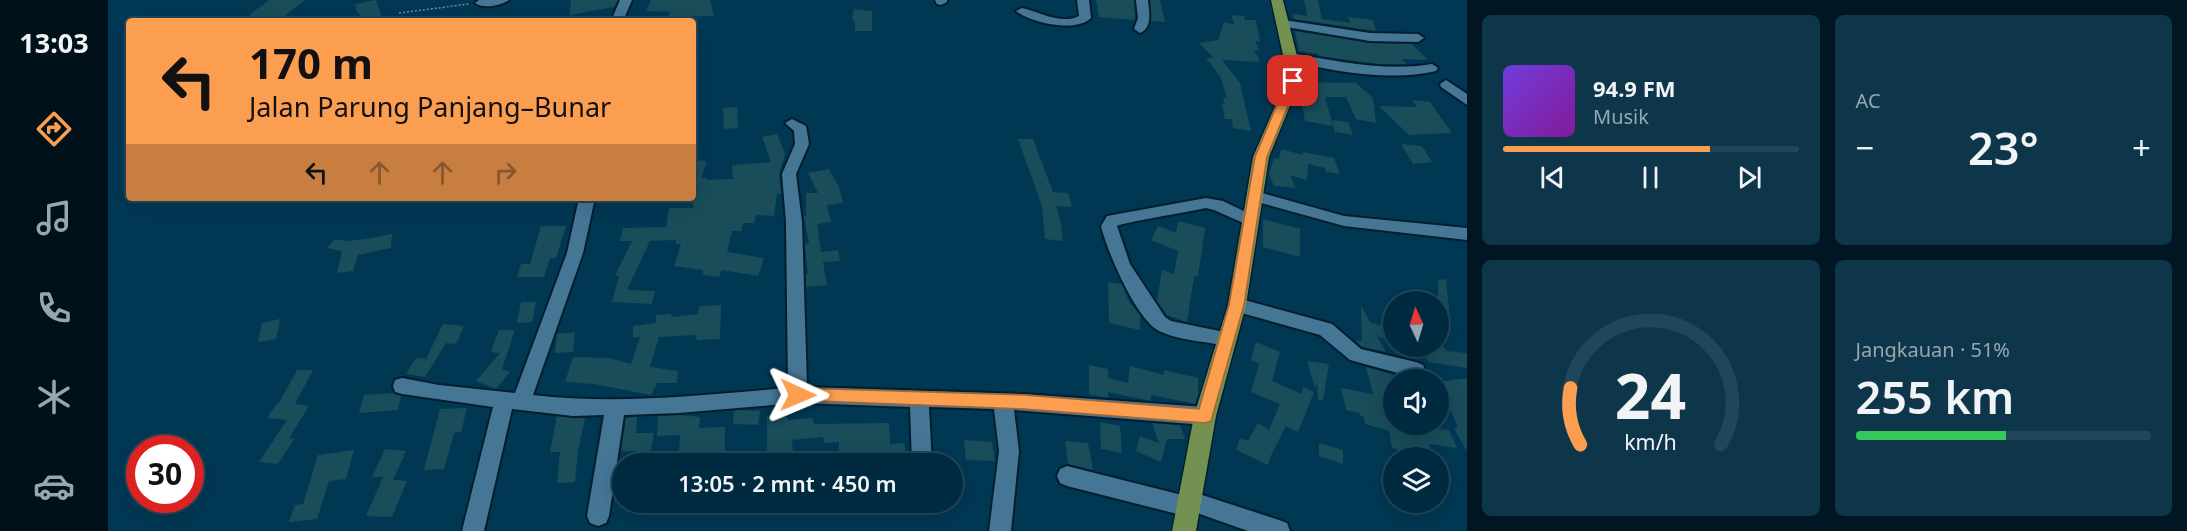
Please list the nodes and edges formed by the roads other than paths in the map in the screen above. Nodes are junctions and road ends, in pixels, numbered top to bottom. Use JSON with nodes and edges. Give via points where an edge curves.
{"nodes":[{"id":1,"x":503,"y":0,"type":"edge"},
{"id":2,"x":626,"y":0,"type":"edge"},
{"id":3,"x":1083,"y":0,"type":"edge"},
{"id":4,"x":1142,"y":0,"type":"edge"},
{"id":5,"x":1277,"y":0,"type":"edge"},
{"id":6,"x":481,"y":3,"type":"road end"},
{"id":7,"x":1022,"y":11,"type":"dead end"},
{"id":8,"x":618,"y":18,"type":"edge"},
{"id":9,"x":1284,"y":24,"type":"junction"},
{"id":10,"x":1140,"y":29,"type":"dead end"},
{"id":11,"x":1418,"y":38,"type":"dead end"},
{"id":12,"x":1290,"y":57,"type":"junction"},
{"id":13,"x":1432,"y":68,"type":"dead end"},
{"id":14,"x":1446,"y":84,"type":"dead end"},
{"id":15,"x":1467,"y":101,"type":"edge"},
{"id":16,"x":792,"y":123,"type":"dead end"},
{"id":17,"x":1256,"y":196,"type":"junction"},
{"id":18,"x":586,"y":201,"type":"edge"},
{"id":19,"x":1250,"y":221,"type":"junction"},
{"id":20,"x":1467,"y":234,"type":"edge"},
{"id":21,"x":1237,"y":305,"type":"junction"},
{"id":22,"x":1228,"y":339,"type":"junction"},
{"id":23,"x":1412,"y":369,"type":"edge"},
{"id":24,"x":402,"y":386,"type":"dead end"},
{"id":25,"x":798,"y":395,"type":"junction"},
{"id":26,"x":919,"y":398,"type":"junction"},
{"id":27,"x":512,"y":401,"type":"junction"},
{"id":28,"x":1003,"y":402,"type":"junction"},
{"id":29,"x":615,"y":408,"type":"junction"},
{"id":30,"x":1205,"y":416,"type":"junction"},
{"id":31,"x":922,"y":453,"type":"edge"},
{"id":32,"x":1068,"y":476,"type":"dead end"},
{"id":33,"x":1190,"y":504,"type":"junction"},
{"id":34,"x":598,"y":516,"type":"dead end"},
{"id":35,"x":473,"y":531,"type":"edge"},
{"id":36,"x":1000,"y":531,"type":"edge"},
{"id":37,"x":1184,"y":531,"type":"edge"},
{"id":38,"x":1279,"y":531,"type":"edge"}],
"edges":[{"from":1,"to":6,"type":"street"},
{"from":2,"to":8,"type":"street"},
{"from":3,"to":7,"type":"street","via":[[1085,18],[1080,21],[1067,22]]},
{"from":4,"to":10,"type":"street","via":[[1144,18]]},
{"from":5,"to":9,"type":"main road"},
{"from":9,"to":11,"type":"street","via":[[1370,37]]},
{"from":9,"to":12,"type":"main road"},
{"from":12,"to":13,"type":"street","via":[[1377,69]]},
{"from":12,"to":17,"type":"main road","via":[[1293,81],[1261,157]]},
{"from":14,"to":15,"type":"street"},
{"from":16,"to":25,"type":"street","via":[[803,136],[789,174],[795,222]]},
{"from":17,"to":19,"type":"main road"},
{"from":17,"to":20,"type":"street","via":[[1344,220]]},
{"from":18,"to":27,"type":"street","via":[[575,253]]},
{"from":19,"to":21,"type":"main road"},
{"from":19,"to":22,"type":"street","via":[[1206,203],[1123,217],[1109,226],[1119,258],[1159,322]]},
{"from":21,"to":22,"type":"main road"},
{"from":21,"to":23,"type":"street","via":[[1326,329],[1356,355]]},
{"from":22,"to":30,"type":"main road"},
{"from":24,"to":27,"type":"street"},
{"from":25,"to":26,"type":"street"},
{"from":25,"to":29,"type":"street"},
{"from":26,"to":28,"type":"street"},
{"from":26,"to":31,"type":"street"},
{"from":27,"to":29,"type":"street","via":[[548,407]]},
{"from":27,"to":35,"type":"street"},
{"from":28,"to":30,"type":"street"},
{"from":28,"to":36,"type":"street","via":[[1009,452]]},
{"from":29,"to":34,"type":"street"},
{"from":30,"to":33,"type":"main road"},
{"from":32,"to":33,"type":"street"},
{"from":33,"to":37,"type":"main road"},
{"from":33,"to":38,"type":"street"}]}
